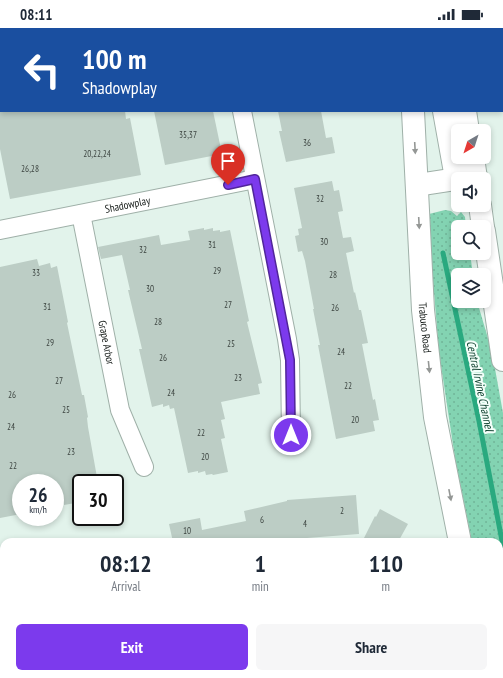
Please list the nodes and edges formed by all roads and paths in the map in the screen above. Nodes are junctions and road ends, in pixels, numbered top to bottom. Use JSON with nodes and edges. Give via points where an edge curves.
{"nodes":[{"id":1,"x":242,"y":112,"type":"edge"},
{"id":2,"x":413,"y":112,"type":"edge"},
{"id":3,"x":444,"y":112,"type":"edge"},
{"id":4,"x":465,"y":112,"type":"edge"},
{"id":5,"x":467,"y":124,"type":"edge"},
{"id":6,"x":470,"y":172,"type":"edge"},
{"id":7,"x":451,"y":177,"type":"edge"},
{"id":8,"x":255,"y":179,"type":"junction"},
{"id":9,"x":417,"y":184,"type":"junction"},
{"id":10,"x":81,"y":214,"type":"junction"},
{"id":11,"x":0,"y":230,"type":"edge"},
{"id":12,"x":488,"y":260,"type":"edge"},
{"id":13,"x":503,"y":360,"type":"edge"},
{"id":14,"x":291,"y":435,"type":"dead end"},
{"id":15,"x":144,"y":467,"type":"dead end"},
{"id":16,"x":459,"y":538,"type":"edge"}],
"edges":[{"from":1,"to":8,"type":"street"},
{"from":2,"to":9,"type":"main road","name":"Trabuco Road","one_way":true},
{"from":3,"to":6,"type":"main road"},
{"from":4,"to":5,"type":"main road"},
{"from":7,"to":9,"type":"main road"},
{"from":8,"to":10,"type":"street","name":"Shadowplay"},
{"from":8,"to":14,"type":"street","via":[[290,360]]},
{"from":9,"to":16,"type":"main road","name":"Trabuco Road","one_way":true,"via":[[423,310],[435,417]]},
{"from":10,"to":11,"type":"street","name":"Shadowplay"},
{"from":10,"to":15,"type":"street","name":"Grape Arbor","via":[[120,410]]},
{"from":12,"to":13,"type":"main road"}]}
